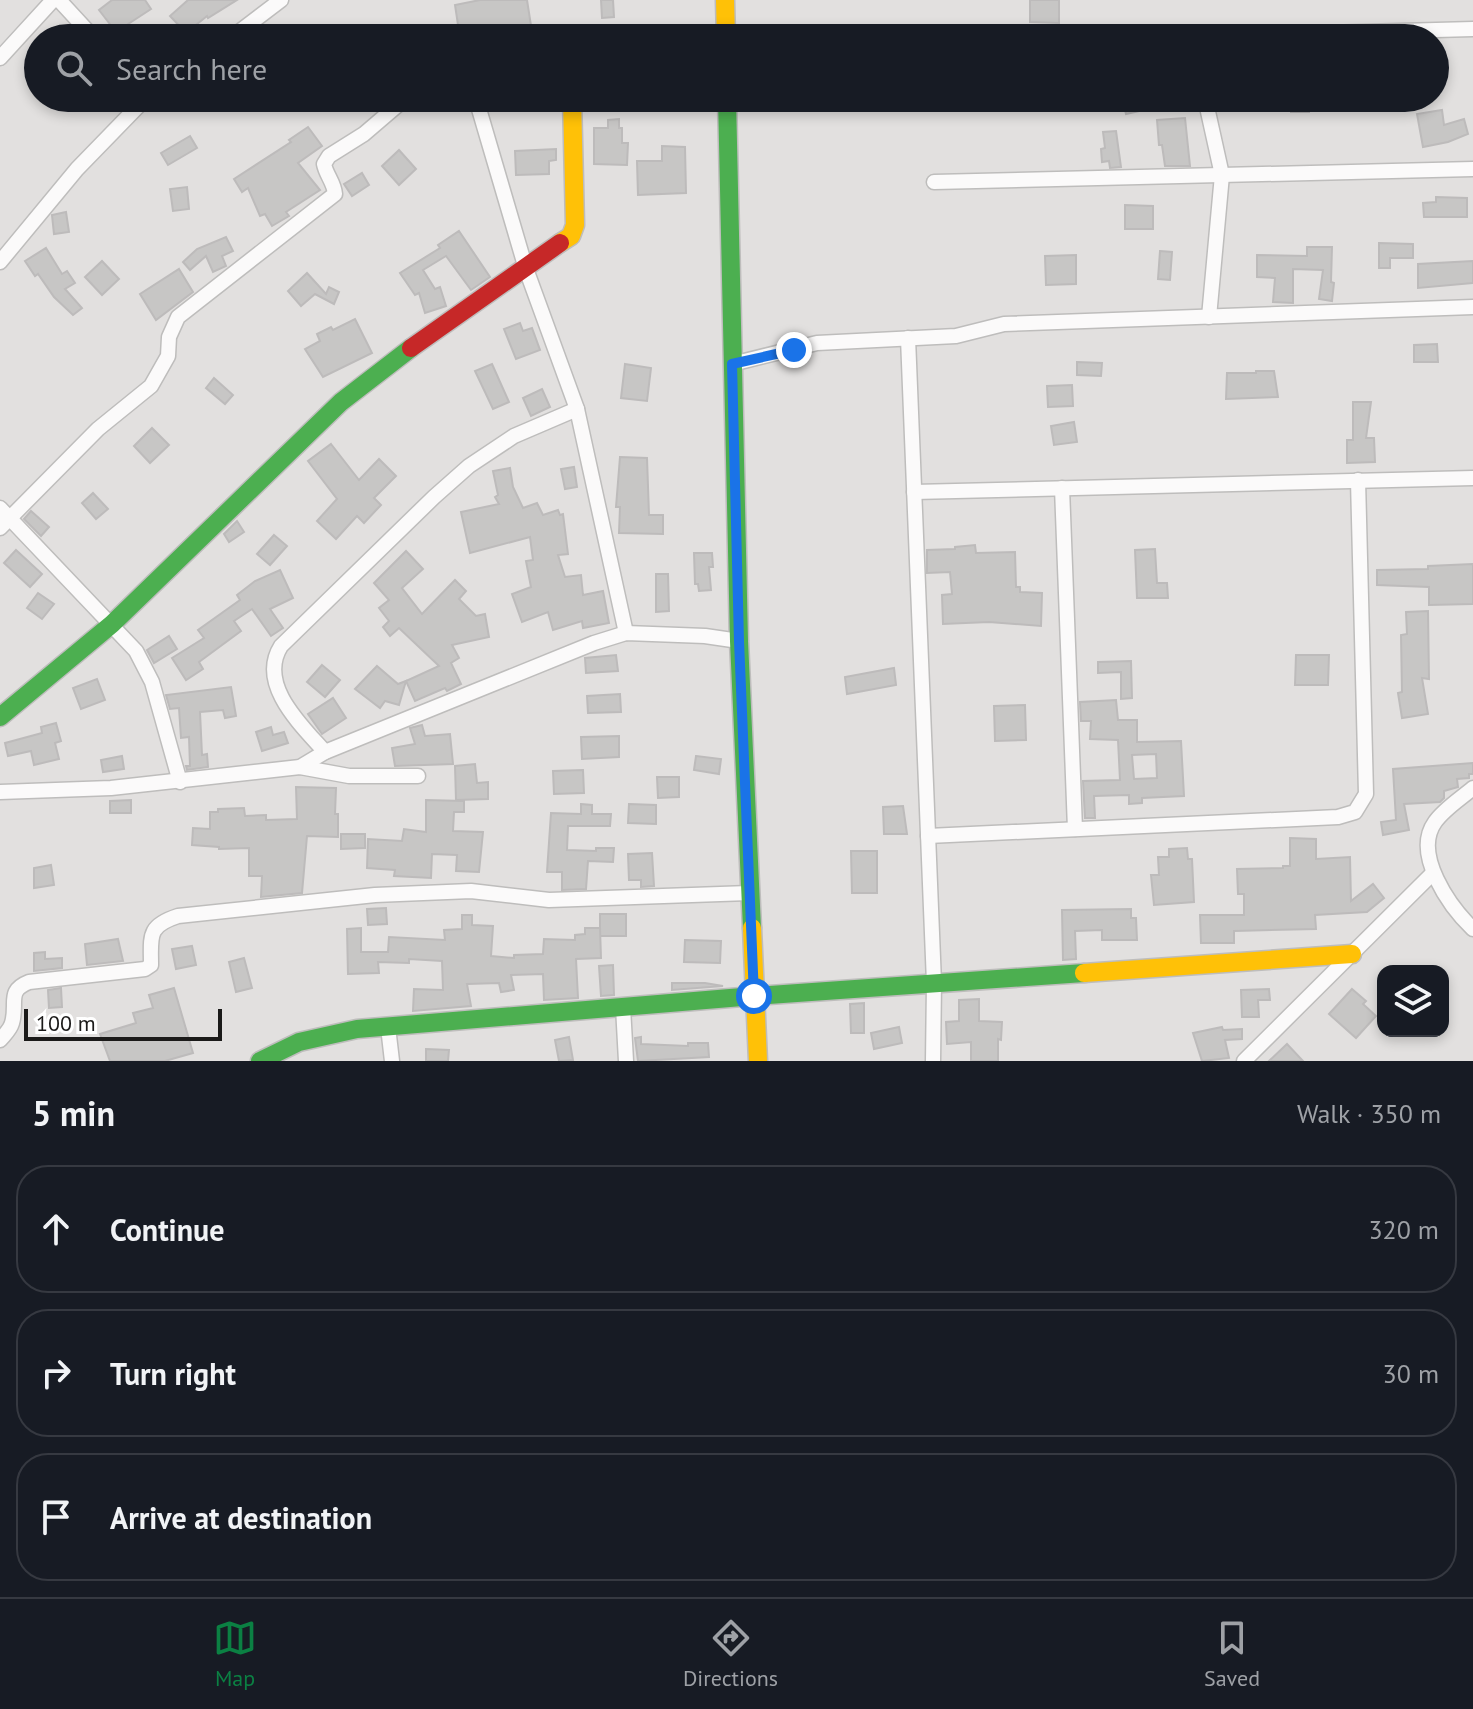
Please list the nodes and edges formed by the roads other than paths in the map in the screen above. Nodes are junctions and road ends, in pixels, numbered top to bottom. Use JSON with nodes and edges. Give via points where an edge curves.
{"nodes":[{"id":1,"x":53,"y":0,"type":"edge"},
{"id":2,"x":59,"y":0,"type":"edge"},
{"id":3,"x":281,"y":0,"type":"edge"},
{"id":4,"x":725,"y":0,"type":"edge"},
{"id":5,"x":31,"y":24,"type":"edge"},
{"id":6,"x":81,"y":24,"type":"edge"},
{"id":7,"x":249,"y":24,"type":"edge"},
{"id":8,"x":726,"y":24,"type":"edge"},
{"id":9,"x":1473,"y":29,"type":"edge"},
{"id":10,"x":1449,"y":30,"type":"edge"},
{"id":11,"x":24,"y":32,"type":"edge"},
{"id":12,"x":0,"y":58,"type":"edge"},
{"id":13,"x":132,"y":112,"type":"edge"},
{"id":14,"x":390,"y":112,"type":"edge"},
{"id":15,"x":480,"y":112,"type":"edge"},
{"id":16,"x":572,"y":112,"type":"edge"},
{"id":17,"x":727,"y":112,"type":"edge"},
{"id":18,"x":1208,"y":112,"type":"edge"},
{"id":19,"x":1473,"y":169,"type":"edge"},
{"id":20,"x":1222,"y":175,"type":"junction"},
{"id":21,"x":934,"y":182,"type":"dead end"},
{"id":22,"x":1,"y":259,"type":"edge"},
{"id":23,"x":526,"y":269,"type":"junction"},
{"id":24,"x":1473,"y":307,"type":"edge"},
{"id":25,"x":1209,"y":317,"type":"junction"},
{"id":26,"x":908,"y":338,"type":"junction"},
{"id":27,"x":732,"y":364,"type":"junction"},
{"id":28,"x":577,"y":409,"type":"junction"},
{"id":29,"x":1473,"y":478,"type":"edge"},
{"id":30,"x":1358,"y":480,"type":"junction"},
{"id":31,"x":1062,"y":488,"type":"junction"},
{"id":32,"x":914,"y":492,"type":"junction"},
{"id":33,"x":3,"y":518,"type":"edge"},
{"id":34,"x":112,"y":624,"type":"junction"},
{"id":35,"x":626,"y":633,"type":"junction"},
{"id":36,"x":739,"y":641,"type":"junction"},
{"id":37,"x":0,"y":717,"type":"edge"},
{"id":38,"x":325,"y":752,"type":"junction"},
{"id":39,"x":300,"y":767,"type":"junction"},
{"id":40,"x":418,"y":776,"type":"dead end"},
{"id":41,"x":180,"y":782,"type":"junction"},
{"id":42,"x":1473,"y":788,"type":"edge"},
{"id":43,"x":0,"y":792,"type":"edge"},
{"id":44,"x":1075,"y":829,"type":"junction"},
{"id":45,"x":928,"y":836,"type":"junction"},
{"id":46,"x":1433,"y":873,"type":"junction"},
{"id":47,"x":749,"y":893,"type":"junction"},
{"id":48,"x":1473,"y":929,"type":"edge"},
{"id":49,"x":1352,"y":954,"type":"junction"},
{"id":50,"x":934,"y":983,"type":"junction"},
{"id":51,"x":754,"y":996,"type":"junction"},
{"id":52,"x":623,"y":1007,"type":"junction"},
{"id":53,"x":388,"y":1027,"type":"junction"},
{"id":54,"x":0,"y":1040,"type":"edge"},
{"id":55,"x":260,"y":1061,"type":"edge"},
{"id":56,"x":392,"y":1061,"type":"edge"},
{"id":57,"x":626,"y":1061,"type":"edge"},
{"id":58,"x":758,"y":1061,"type":"edge"},
{"id":59,"x":933,"y":1061,"type":"edge"},
{"id":60,"x":1244,"y":1061,"type":"edge"}],
"edges":[{"from":1,"to":5,"type":"street"},
{"from":2,"to":6,"type":"street"},
{"from":3,"to":7,"type":"street"},
{"from":4,"to":8,"type":"street"},
{"from":9,"to":10,"type":"street"},
{"from":11,"to":12,"type":"street"},
{"from":13,"to":22,"type":"street"},
{"from":14,"to":33,"type":"street","via":[[329,156],[324,164],[335,194],[178,317],[168,356],[151,386]]},
{"from":15,"to":23,"type":"street"},
{"from":16,"to":23,"type":"street","via":[[575,225],[571,236]]},
{"from":17,"to":27,"type":"street"},
{"from":18,"to":20,"type":"street"},
{"from":19,"to":20,"type":"street"},
{"from":20,"to":21,"type":"street"},
{"from":20,"to":25,"type":"street"},
{"from":23,"to":28,"type":"street"},
{"from":23,"to":34,"type":"street","via":[[341,402]]},
{"from":24,"to":25,"type":"street"},
{"from":25,"to":26,"type":"street","via":[[1004,324],[956,336]]},
{"from":26,"to":27,"type":"street","via":[[817,343]]},
{"from":26,"to":32,"type":"street"},
{"from":27,"to":36,"type":"street"},
{"from":28,"to":35,"type":"street"},
{"from":28,"to":38,"type":"street","via":[[514,436],[469,466],[281,646],[273,659],[274,675],[289,711]]},
{"from":29,"to":30,"type":"street"},
{"from":30,"to":31,"type":"street"},
{"from":30,"to":44,"type":"street","via":[[1366,794],[1355,812]]},
{"from":31,"to":32,"type":"street"},
{"from":31,"to":44,"type":"street"},
{"from":32,"to":45,"type":"street"},
{"from":33,"to":34,"type":"street"},
{"from":34,"to":37,"type":"street"},
{"from":34,"to":41,"type":"street","via":[[136,651],[152,682]]},
{"from":35,"to":36,"type":"street"},
{"from":35,"to":38,"type":"street"},
{"from":36,"to":47,"type":"street"},
{"from":38,"to":39,"type":"street"},
{"from":39,"to":40,"type":"street","via":[[349,776]]},
{"from":39,"to":41,"type":"street"},
{"from":41,"to":43,"type":"street"},
{"from":42,"to":46,"type":"street","via":[[1433,824],[1428,846]]},
{"from":44,"to":45,"type":"street"},
{"from":45,"to":50,"type":"street"},
{"from":46,"to":48,"type":"street","via":[[1457,914]]},
{"from":46,"to":49,"type":"street"},
{"from":47,"to":51,"type":"street"},
{"from":47,"to":54,"type":"street","via":[[549,900],[471,891],[416,893],[178,916],[154,927],[151,965],[145,969],[18,986],[10,1028]]},
{"from":49,"to":50,"type":"street"},
{"from":49,"to":60,"type":"street"},
{"from":50,"to":51,"type":"street"},
{"from":50,"to":59,"type":"street"},
{"from":51,"to":52,"type":"street"},
{"from":51,"to":58,"type":"street"},
{"from":52,"to":53,"type":"street"},
{"from":52,"to":57,"type":"street"},
{"from":53,"to":55,"type":"street","via":[[299,1042]]},
{"from":53,"to":56,"type":"street"}]}
